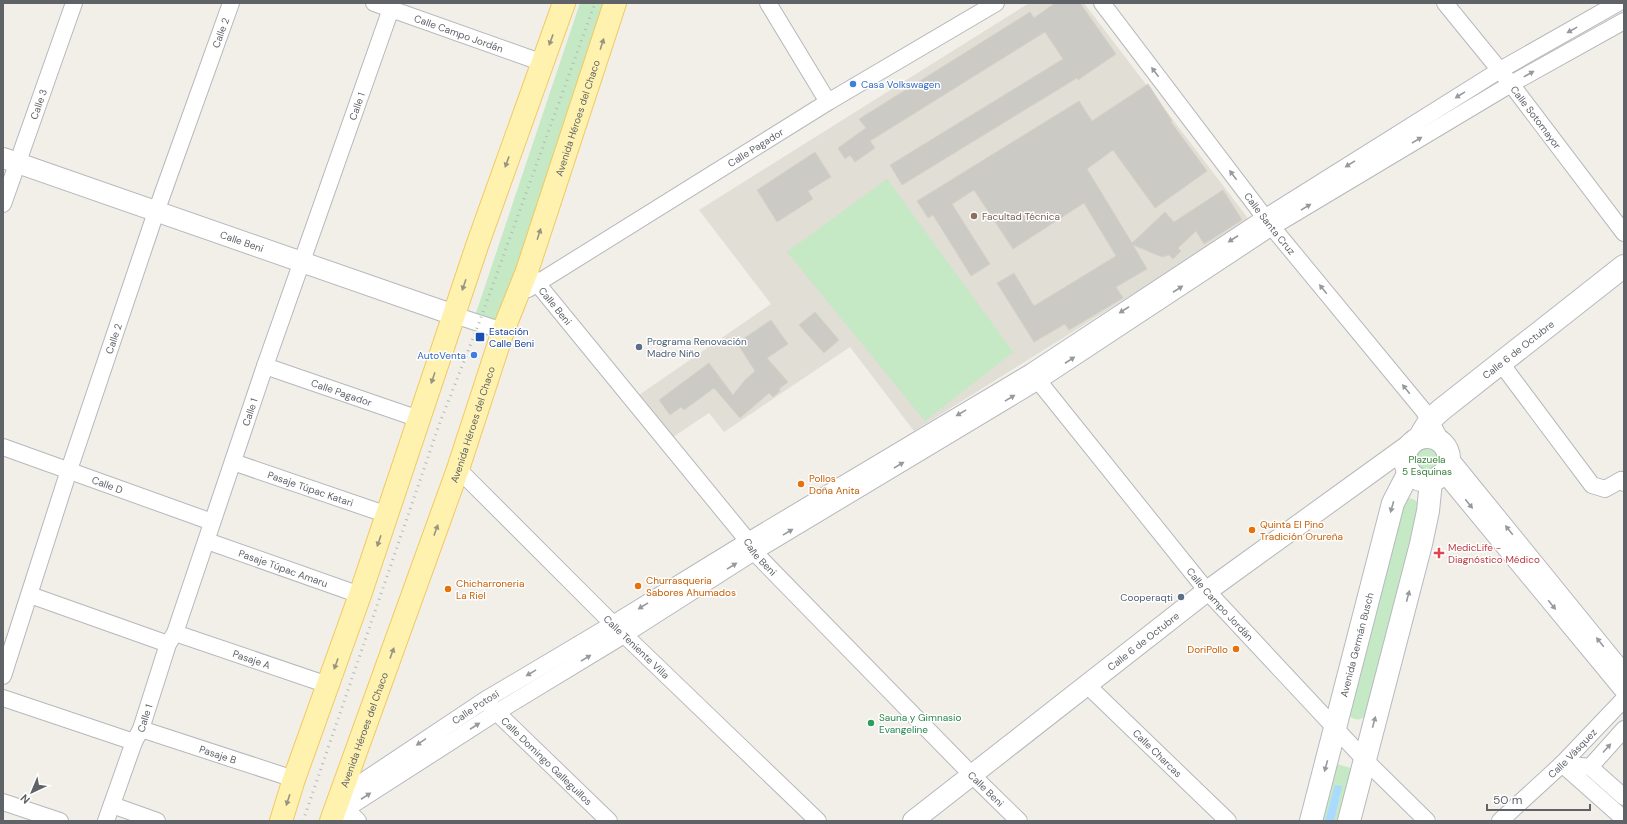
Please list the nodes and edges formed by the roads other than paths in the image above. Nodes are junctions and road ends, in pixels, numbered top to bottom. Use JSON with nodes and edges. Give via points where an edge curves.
{"nodes":[{"id":1,"x":74,"y":3,"type":"edge"},
{"id":2,"x":231,"y":3,"type":"edge"},
{"id":3,"x":374,"y":3,"type":"edge"},
{"id":4,"x":564,"y":3,"type":"edge"},
{"id":5,"x":615,"y":3,"type":"edge"},
{"id":6,"x":769,"y":3,"type":"edge"},
{"id":7,"x":996,"y":3,"type":"edge"},
{"id":8,"x":1102,"y":3,"type":"edge"},
{"id":9,"x":1445,"y":3,"type":"edge"},
{"id":10,"x":1618,"y":3,"type":"edge"},
{"id":11,"x":392,"y":6,"type":"edge"},
{"id":12,"x":1594,"y":9,"type":"edge"},
{"id":13,"x":1624,"y":21,"type":"edge"},
{"id":14,"x":1611,"y":29,"type":"junction"},
{"id":15,"x":543,"y":63,"type":"junction"},
{"id":16,"x":1500,"y":70,"type":"junction"},
{"id":17,"x":1511,"y":84,"type":"junction"},
{"id":18,"x":828,"y":102,"type":"junction"},
{"id":19,"x":10,"y":160,"type":"edge"},
{"id":20,"x":3,"y":204,"type":"edge"},
{"id":21,"x":156,"y":212,"type":"junction"},
{"id":22,"x":1269,"y":222,"type":"junction"},
{"id":23,"x":1624,"y":233,"type":"edge"},
{"id":24,"x":302,"y":262,"type":"junction"},
{"id":25,"x":1624,"y":266,"type":"edge"},
{"id":26,"x":532,"y":277,"type":"junction"},
{"id":27,"x":454,"y":315,"type":"junction"},
{"id":28,"x":504,"y":330,"type":"junction"},
{"id":29,"x":1500,"y":362,"type":"junction"},
{"id":30,"x":265,"y":366,"type":"junction"},
{"id":31,"x":1034,"y":377,"type":"junction"},
{"id":32,"x":1450,"y":402,"type":"junction"},
{"id":33,"x":419,"y":419,"type":"junction"},
{"id":34,"x":1430,"y":420,"type":"junction"},
{"id":35,"x":1414,"y":442,"type":"junction"},
{"id":36,"x":3,"y":447,"type":"edge"},
{"id":37,"x":1442,"y":460,"type":"junction"},
{"id":38,"x":233,"y":462,"type":"junction"},
{"id":39,"x":1378,"y":467,"type":"junction"},
{"id":40,"x":458,"y":469,"type":"junction"},
{"id":41,"x":1407,"y":469,"type":"junction"},
{"id":42,"x":70,"y":470,"type":"junction"},
{"id":43,"x":1624,"y":483,"type":"edge"},
{"id":44,"x":388,"y":515,"type":"junction"},
{"id":45,"x":212,"y":522,"type":"junction"},
{"id":46,"x":207,"y":541,"type":"junction"},
{"id":47,"x":751,"y":546,"type":"junction"},
{"id":48,"x":1207,"y":591,"type":"junction"},
{"id":49,"x":30,"y":595,"type":"junction"},
{"id":50,"x":360,"y":595,"type":"junction"},
{"id":51,"x":618,"y":630,"type":"junction"},
{"id":52,"x":171,"y":639,"type":"junction"},
{"id":53,"x":1624,"y":672,"type":"edge"},
{"id":54,"x":3,"y":676,"type":"edge"},
{"id":55,"x":328,"y":685,"type":"junction"},
{"id":56,"x":1087,"y":685,"type":"junction"},
{"id":57,"x":1624,"y":692,"type":"edge"},
{"id":58,"x":3,"y":698,"type":"edge"},
{"id":59,"x":1624,"y":698,"type":"edge"},
{"id":60,"x":485,"y":700,"type":"junction"},
{"id":61,"x":497,"y":712,"type":"junction"},
{"id":62,"x":1336,"y":728,"type":"junction"},
{"id":63,"x":1624,"y":729,"type":"edge"},
{"id":64,"x":138,"y":735,"type":"junction"},
{"id":65,"x":1364,"y":759,"type":"junction"},
{"id":66,"x":1562,"y":764,"type":"junction"},
{"id":67,"x":1590,"y":766,"type":"junction"},
{"id":68,"x":972,"y":775,"type":"junction"},
{"id":69,"x":294,"y":779,"type":"junction"},
{"id":70,"x":1624,"y":797,"type":"edge"},
{"id":71,"x":3,"y":802,"type":"edge"},
{"id":72,"x":112,"y":805,"type":"junction"},
{"id":73,"x":339,"y":812,"type":"edge"},
{"id":74,"x":1624,"y":819,"type":"edge"},
{"id":75,"x":60,"y":821,"type":"edge"},
{"id":76,"x":106,"y":821,"type":"edge"},
{"id":77,"x":157,"y":821,"type":"edge"},
{"id":78,"x":281,"y":821,"type":"edge"},
{"id":79,"x":358,"y":821,"type":"edge"},
{"id":80,"x":608,"y":821,"type":"edge"},
{"id":81,"x":818,"y":821,"type":"edge"},
{"id":82,"x":913,"y":821,"type":"edge"},
{"id":83,"x":1019,"y":821,"type":"edge"},
{"id":84,"x":1228,"y":821,"type":"edge"},
{"id":85,"x":1311,"y":821,"type":"edge"},
{"id":86,"x":1349,"y":821,"type":"edge"},
{"id":87,"x":1427,"y":821,"type":"edge"},
{"id":88,"x":1500,"y":821,"type":"edge"}],
"edges":[{"from":1,"to":19,"type":"street","name":"Calle 3"},
{"from":2,"to":21,"type":"street","name":"Calle 2"},
{"from":3,"to":11,"type":"street","name":"Calle Campo Jordán"},
{"from":4,"to":15,"type":"main road","one_way":true},
{"from":26,"to":5,"type":"main road","name":"Avenida Héroes del Chaco","one_way":true},
{"from":6,"to":18,"type":"street"},
{"from":7,"to":18,"type":"street","name":"Calle Pagador"},
{"from":22,"to":8,"type":"street","name":"Calle Santa Cruz","one_way":true},
{"from":9,"to":16,"type":"street","name":"Calle Sotomayor"},
{"from":10,"to":12,"type":"street"},
{"from":11,"to":15,"type":"street","name":"Calle Campo Jordán"},
{"from":11,"to":24,"type":"street","name":"Calle 1"},
{"from":12,"to":14,"type":"street"},
{"from":12,"to":16,"type":"street","one_way":true},
{"from":13,"to":14,"type":"street"},
{"from":17,"to":14,"type":"street","one_way":true},
{"from":15,"to":27,"type":"main road","one_way":true},
{"from":16,"to":17,"type":"street","name":"Calle Sotomayor"},
{"from":16,"to":22,"type":"street","one_way":true},
{"from":22,"to":17,"type":"street","one_way":true},
{"from":17,"to":23,"type":"street","name":"Calle Sotomayor"},
{"from":18,"to":26,"type":"street","name":"Calle Pagador"},
{"from":19,"to":20,"type":"street","name":"Calle 3"},
{"from":19,"to":21,"type":"street","name":"Calle Beni"},
{"from":21,"to":24,"type":"street","name":"Calle Beni"},
{"from":21,"to":42,"type":"street","name":"Calle 2"},
{"from":22,"to":31,"type":"street"},
{"from":34,"to":22,"type":"street","name":"Calle Santa Cruz","one_way":true},
{"from":24,"to":27,"type":"street","name":"Calle Beni"},
{"from":24,"to":30,"type":"street","name":"Calle 1"},
{"from":25,"to":29,"type":"main road","name":"Calle 6 de Octubre"},
{"from":26,"to":28,"type":"main road","name":"Avenida Héroes del Chaco","via":[[517,295]]},
{"from":26,"to":47,"type":"street","name":"Calle Beni"},
{"from":27,"to":28,"type":"street","name":"Calle Beni"},
{"from":27,"to":33,"type":"main road","one_way":true},
{"from":28,"to":40,"type":"main road","name":"Avenida Héroes del Chaco"},
{"from":29,"to":32,"type":"main road","name":"Calle 6 de Octubre"},
{"from":29,"to":43,"type":"street","via":[[1592,485],[1605,489],[1621,480]]},
{"from":30,"to":33,"type":"street","name":"Calle Pagador"},
{"from":30,"to":38,"type":"street","name":"Calle 1"},
{"from":31,"to":47,"type":"street"},
{"from":31,"to":48,"type":"street","name":"Calle Campo Jordán"},
{"from":32,"to":34,"type":"main road","name":"Calle 6 de Octubre"},
{"from":32,"to":37,"type":"main road"},
{"from":33,"to":44,"type":"main road"},
{"from":34,"to":35,"type":"main road","name":"Calle 6 de Octubre"},
{"from":34,"to":37,"type":"street","name":"Calle Santa Cruz"},
{"from":35,"to":37,"type":"main road","via":[[1430,437]]},
{"from":35,"to":39,"type":"street","name":"Calle 6 de Octubre"},
{"from":35,"to":41,"type":"main road","via":[[1406,452]]},
{"from":36,"to":42,"type":"street","name":"Calle D"},
{"from":37,"to":41,"type":"main road","via":[[1419,480]]},
{"from":53,"to":37,"type":"street","one_way":true},
{"from":37,"to":57,"type":"street","one_way":true},
{"from":65,"to":37,"type":"main road","one_way":true},
{"from":38,"to":44,"type":"street","name":"Pasaje Túpac Katari"},
{"from":38,"to":45,"type":"street","name":"Calle 1"},
{"from":39,"to":41,"type":"street"},
{"from":39,"to":48,"type":"street","name":"Calle 6 de Octubre"},
{"from":40,"to":51,"type":"street","name":"Calle Teniente Villa"},
{"from":73,"to":40,"type":"main road","name":"Avenida Héroes del Chaco","one_way":true},
{"from":41,"to":62,"type":"main road","name":"Avenida Germán Busch","one_way":true,"via":[[1393,503]]},
{"from":42,"to":45,"type":"street","name":"Calle D"},
{"from":42,"to":49,"type":"street","name":"Calle 2"},
{"from":44,"to":50,"type":"main road","one_way":true},
{"from":45,"to":46,"type":"street","name":"Calle 1"},
{"from":46,"to":50,"type":"street","name":"Pasaje Túpac Amaru"},
{"from":46,"to":52,"type":"street","name":"Calle 1"},
{"from":47,"to":51,"type":"street"},
{"from":47,"to":68,"type":"street","name":"Calle Beni"},
{"from":48,"to":56,"type":"street","name":"Calle 6 de Octubre"},
{"from":48,"to":62,"type":"street","name":"Calle Campo Jordán"},
{"from":49,"to":52,"type":"street","name":"Pasaje A"},
{"from":49,"to":54,"type":"street","name":"Calle 2"},
{"from":50,"to":55,"type":"main road","one_way":true},
{"from":51,"to":60,"type":"street","name":"Calle Potosí","one_way":true},
{"from":61,"to":51,"type":"street","one_way":true},
{"from":51,"to":81,"type":"street","name":"Calle Teniente Villa"},
{"from":52,"to":55,"type":"street","name":"Pasaje A"},
{"from":52,"to":64,"type":"street","name":"Calle 1"},
{"from":55,"to":69,"type":"main road"},
{"from":56,"to":68,"type":"street","name":"Calle 6 de Octubre"},
{"from":56,"to":84,"type":"street","name":"Calle Charcas"},
{"from":58,"to":64,"type":"street","name":"Pasaje B"},
{"from":59,"to":66,"type":"street","name":"Calle Vásquez"},
{"from":60,"to":61,"type":"street","name":"Calle Domingo Galleguillos"},
{"from":60,"to":73,"type":"street","name":"Calle Potosí","one_way":true},
{"from":73,"to":61,"type":"street","one_way":true},
{"from":61,"to":80,"type":"street","name":"Calle Domingo Galleguillos"},
{"from":62,"to":65,"type":"street","name":"Calle Campo Jordán"},
{"from":62,"to":85,"type":"main road","name":"Avenida Germán Busch","one_way":true},
{"from":67,"to":63,"type":"street","one_way":true},
{"from":64,"to":69,"type":"street","name":"Pasaje B"},
{"from":64,"to":72,"type":"street","name":"Calle 1"},
{"from":65,"to":86,"type":"main road"},
{"from":65,"to":87,"type":"street","name":"Calle Campo Jordán"},
{"from":66,"to":67,"type":"street"},
{"from":66,"to":74,"type":"street"},
{"from":66,"to":88,"type":"street","name":"Calle Vásquez"},
{"from":67,"to":70,"type":"street"},
{"from":68,"to":82,"type":"street","name":"Calle 6 de Octubre"},
{"from":68,"to":83,"type":"street","name":"Calle Beni"},
{"from":69,"to":78,"type":"main road","one_way":true},
{"from":71,"to":75,"type":"street"},
{"from":72,"to":76,"type":"street","name":"Calle 1"},
{"from":72,"to":77,"type":"street"},
{"from":73,"to":79,"type":"street"}]}
